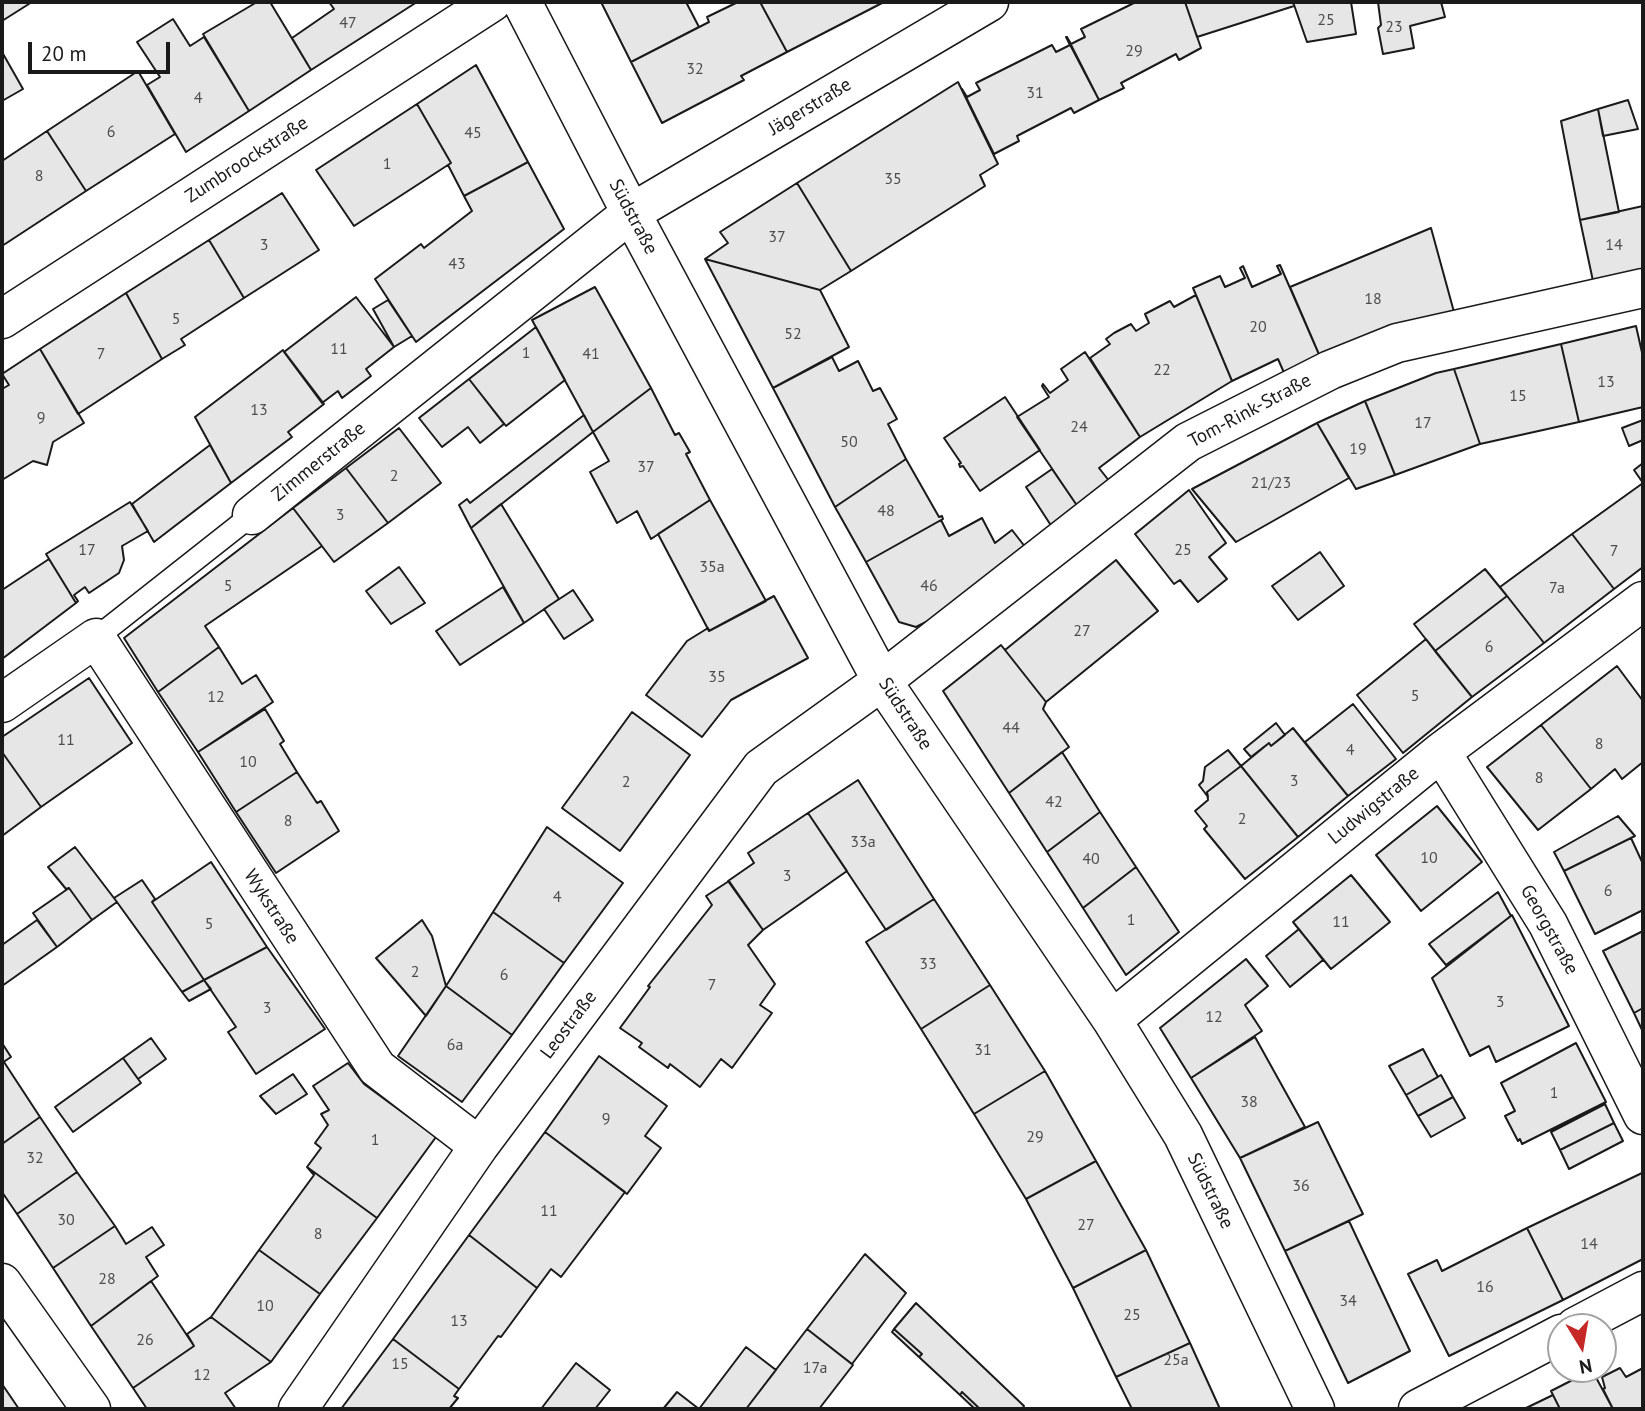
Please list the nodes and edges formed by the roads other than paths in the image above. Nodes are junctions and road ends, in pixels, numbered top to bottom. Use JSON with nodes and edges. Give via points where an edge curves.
{"nodes":[{"id":1,"x":492,"y":2,"type":"edge"},
{"id":2,"x":522,"y":2,"type":"edge"},
{"id":3,"x":989,"y":2,"type":"edge"},
{"id":4,"x":631,"y":213,"type":"junction"},
{"id":5,"x":1643,"y":288,"type":"edge"},
{"id":6,"x":2,"y":318,"type":"edge"},
{"id":7,"x":252,"y":515,"type":"joint"},
{"id":8,"x":1643,"y":601,"type":"edge"},
{"id":9,"x":96,"y":638,"type":"junction"},
{"id":10,"x":882,"y":681,"type":"junction"},
{"id":11,"x":2,"y":703,"type":"edge"},
{"id":12,"x":1441,"y":752,"type":"junction"},
{"id":13,"x":1112,"y":1020,"type":"junction"},
{"id":14,"x":1643,"y":1115,"type":"edge"},
{"id":15,"x":479,"y":1146,"type":"junction"},
{"id":16,"x":2,"y":1283,"type":"edge"},
{"id":17,"x":1643,"y":1291,"type":"edge"},
{"id":18,"x":1601,"y":1313,"type":"edge"},
{"id":19,"x":1547,"y":1341,"type":"edge"},
{"id":20,"x":91,"y":1409,"type":"edge"},
{"id":21,"x":298,"y":1409,"type":"edge"},
{"id":22,"x":1315,"y":1409,"type":"edge"},
{"id":23,"x":1418,"y":1409,"type":"edge"}],
"edges":[{"from":1,"to":6,"type":"street","name":"Zumbroockstraße"},
{"from":2,"to":4,"type":"street","name":"Südstraße"},
{"from":3,"to":4,"type":"street","name":"Jägerstraße"},
{"from":4,"to":7,"type":"street","name":"Zimmerstraße"},
{"from":4,"to":10,"type":"street","name":"Südstraße"},
{"from":5,"to":10,"type":"street","name":"Tom-Rink-Straße","via":[[1397,344],[1284,392],[1188,442]]},
{"from":7,"to":9,"type":"lane","name":"Zimmerstraße"},
{"from":8,"to":12,"type":"street","name":"Ludwigstraße"},
{"from":9,"to":11,"type":"street","name":"Zimmerstraße"},
{"from":9,"to":15,"type":"street","name":"Wykstraße","via":[[377,1068]]},
{"from":10,"to":13,"type":"street","name":"Südstraße"},
{"from":10,"to":15,"type":"street","name":"Leostraße","via":[[761,768]]},
{"from":12,"to":13,"type":"street","name":"Ludwigstraße"},
{"from":12,"to":14,"type":"street","name":"Georgstraße","via":[[1548,923]]},
{"from":13,"to":22,"type":"street","name":"Südstraße","via":[[1183,1135]]},
{"from":15,"to":21,"type":"street","name":"Leostraße"},
{"from":16,"to":20,"type":"street"},
{"from":17,"to":18,"type":"street"},
{"from":19,"to":23,"type":"street"}]}
